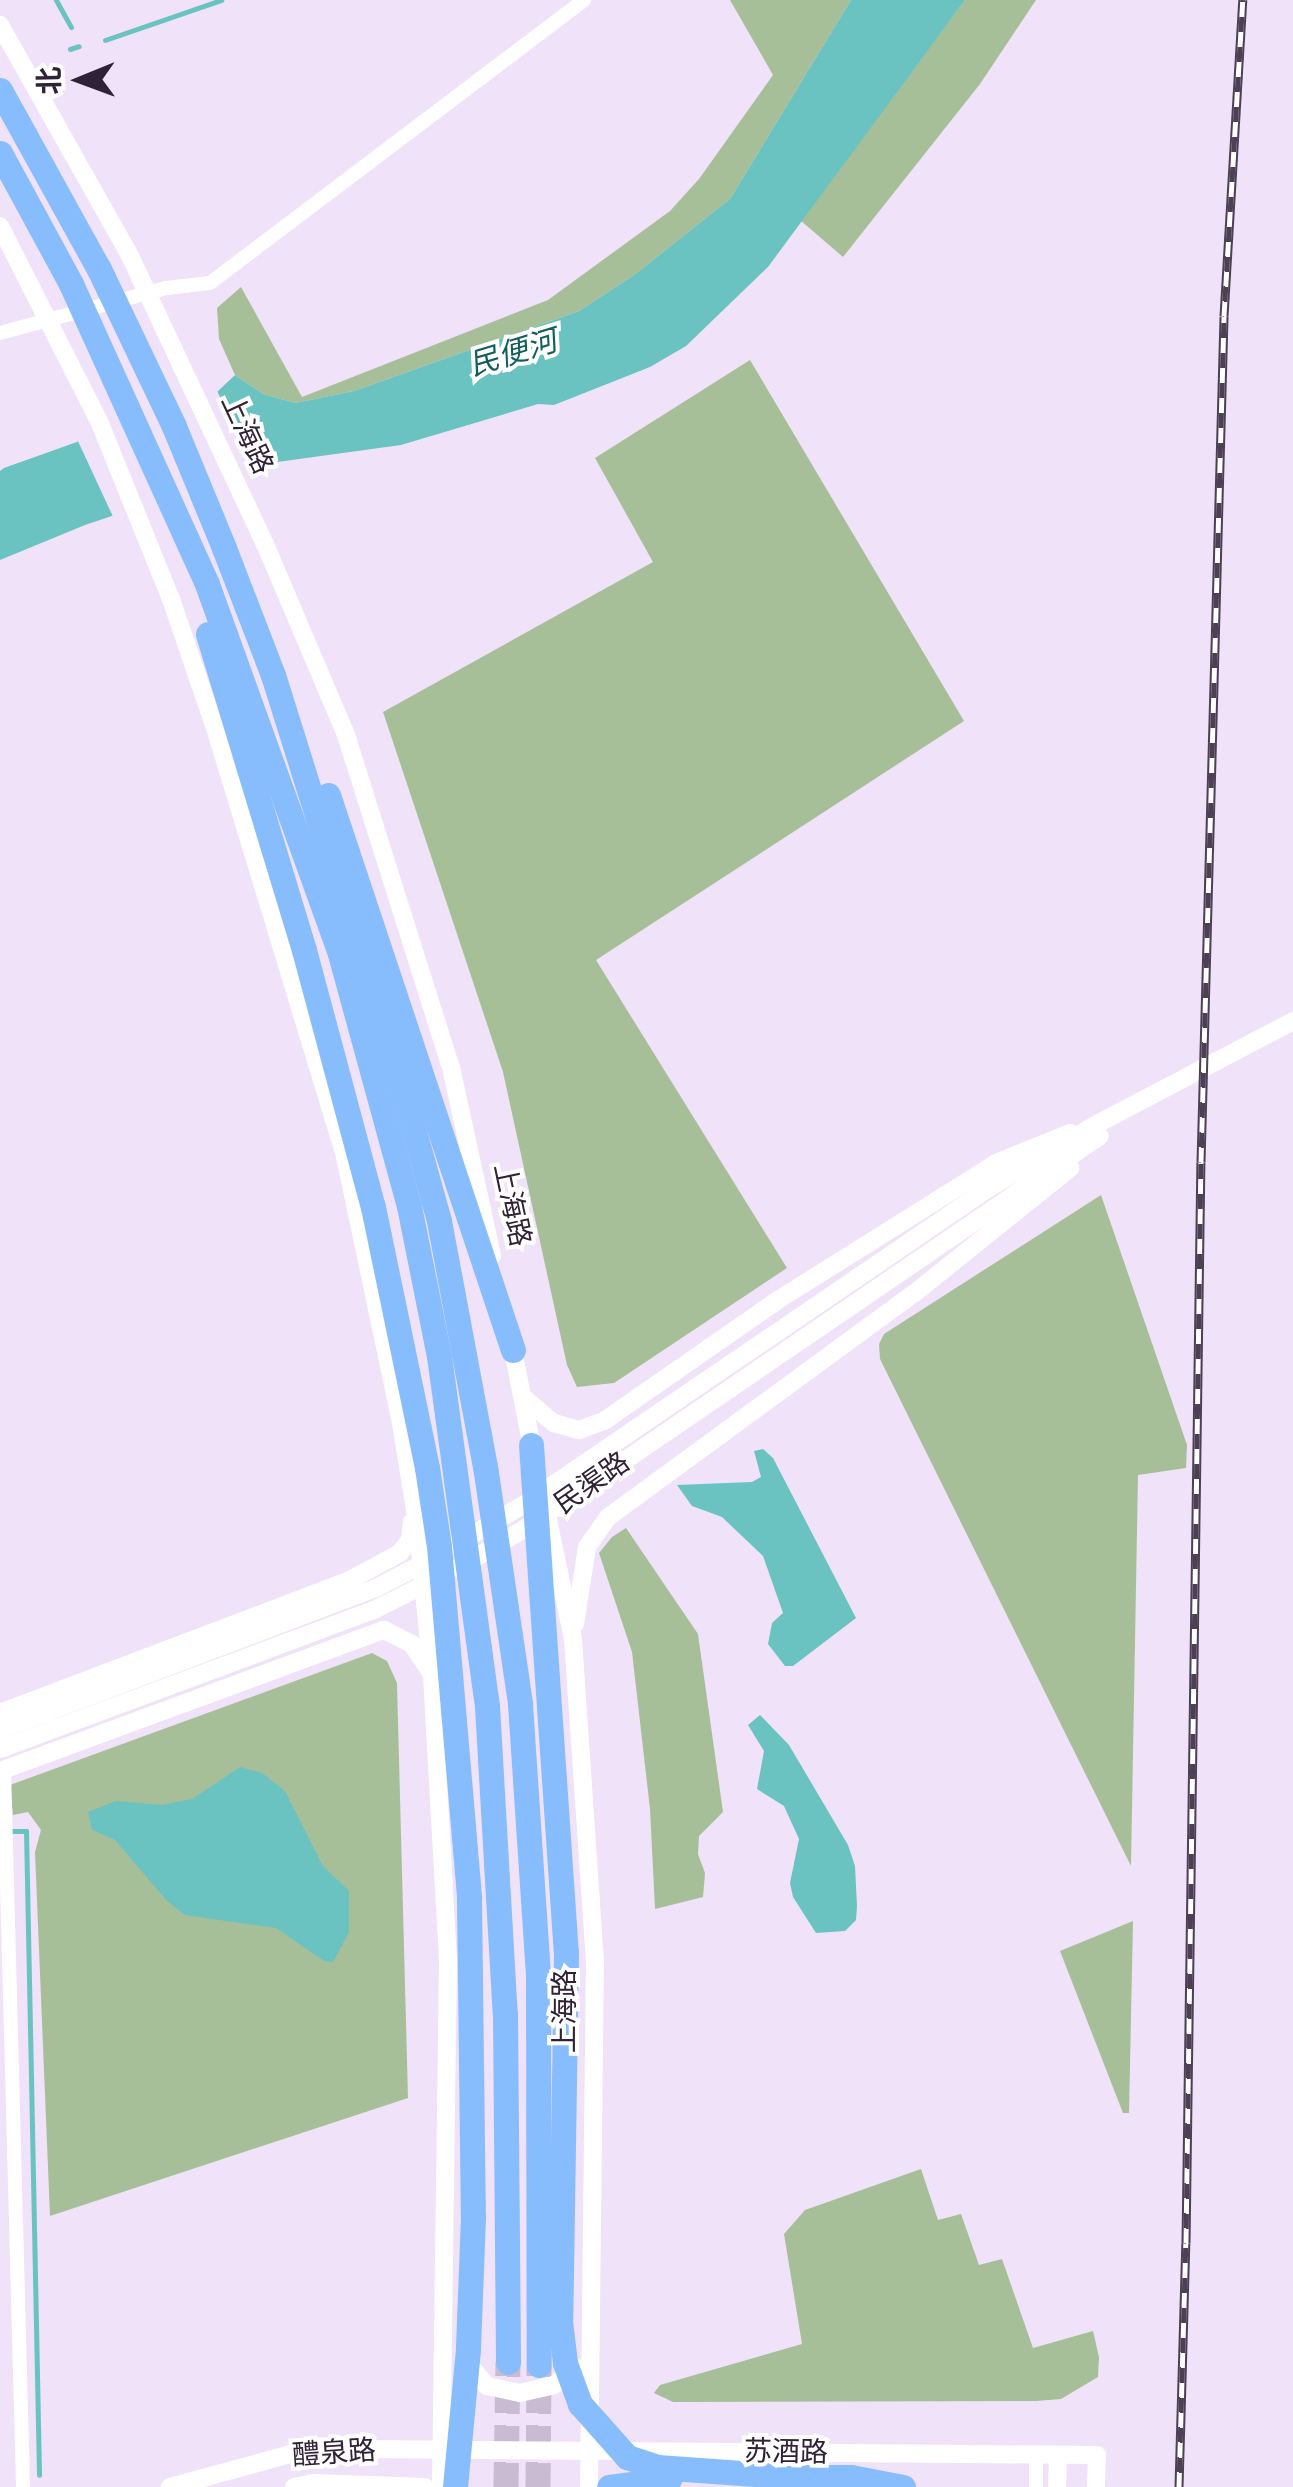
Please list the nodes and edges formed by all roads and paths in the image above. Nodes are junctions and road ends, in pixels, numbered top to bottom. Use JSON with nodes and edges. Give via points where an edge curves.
{"nodes":[{"id":1,"x":584,"y":0,"type":"edge"},
{"id":2,"x":0,"y":25,"type":"edge"},
{"id":3,"x":0,"y":90,"type":"edge"},
{"id":4,"x":0,"y":153,"type":"edge"},
{"id":5,"x":0,"y":226,"type":"edge"},
{"id":6,"x":0,"y":333,"type":"edge"},
{"id":7,"x":191,"y":590,"type":"junction"},
{"id":8,"x":273,"y":675,"type":"junction"},
{"id":9,"x":1293,"y":1020,"type":"edge"},
{"id":10,"x":1100,"y":1129,"type":"junction"},
{"id":11,"x":994,"y":1196,"type":"junction"},
{"id":12,"x":513,"y":1350,"type":"junction"},
{"id":13,"x":524,"y":1399,"type":"junction"},
{"id":14,"x":531,"y":1445,"type":"junction"},
{"id":15,"x":412,"y":1486,"type":"junction"},
{"id":16,"x":573,"y":1639,"type":"junction"},
{"id":17,"x":432,"y":1674,"type":"junction"},
{"id":18,"x":0,"y":1714,"type":"edge"},
{"id":19,"x":0,"y":1730,"type":"edge"},
{"id":20,"x":0,"y":1749,"type":"edge"},
{"id":21,"x":2,"y":1770,"type":"edge"},
{"id":22,"x":592,"y":2222,"type":"junction"},
{"id":23,"x":446,"y":2229,"type":"junction"},
{"id":24,"x":508,"y":2362,"type":"tunnel mouth"},
{"id":25,"x":539,"y":2365,"type":"tunnel mouth"},
{"id":26,"x":442,"y":2449,"type":"junction"},
{"id":27,"x":590,"y":2450,"type":"junction"},
{"id":28,"x":1036,"y":2454,"type":"junction"},
{"id":29,"x":1058,"y":2455,"type":"junction"},
{"id":30,"x":797,"y":2477,"type":"junction"},
{"id":31,"x":23,"y":2487,"type":"edge"},
{"id":32,"x":170,"y":2487,"type":"edge"},
{"id":33,"x":294,"y":2487,"type":"edge"},
{"id":34,"x":425,"y":2487,"type":"edge"},
{"id":35,"x":441,"y":2487,"type":"edge"},
{"id":36,"x":455,"y":2487,"type":"edge"},
{"id":37,"x":589,"y":2487,"type":"edge"},
{"id":38,"x":609,"y":2487,"type":"edge"},
{"id":39,"x":903,"y":2487,"type":"edge"},
{"id":40,"x":1036,"y":2487,"type":"edge"},
{"id":41,"x":1057,"y":2487,"type":"edge"},
{"id":42,"x":1096,"y":2487,"type":"edge"}],
"edges":[{"from":1,"to":6,"type":"street","via":[[210,283],[166,288]]},
{"from":2,"to":12,"type":"main road","name":"上海路","via":[[130,256],[346,736],[446,1053]]},
{"from":3,"to":8,"type":"highway","name":"上海路","via":[[173,424]]},
{"from":4,"to":7,"type":"highway","via":[[71,284],[157,472]]},
{"from":5,"to":7,"type":"main road"},
{"from":7,"to":15,"type":"main road","via":[[345,1157]]},
{"from":7,"to":24,"type":"highway","via":[[340,954],[409,1206],[439,1356],[476,1608],[502,1901]]},
{"from":7,"to":36,"type":"highway","via":[[304,950],[364,1171],[424,1449],[459,1747],[471,2010],[473,2217]]},
{"from":8,"to":12,"type":"highway","via":[[317,760]]},
{"from":8,"to":25,"type":"highway","name":"上海路","via":[[435,1206],[501,1559],[520,1704],[538,1973]]},
{"from":9,"to":10,"type":"main road","name":"民渠路"},
{"from":10,"to":11,"type":"main road","name":"民渠路"},
{"from":10,"to":13,"type":"main road","via":[[1036,1144],[996,1163],[778,1300],[604,1421],[579,1430],[554,1423]]},
{"from":10,"to":16,"type":"main road","via":[[1076,1163],[916,1292],[607,1518],[587,1548]]},
{"from":11,"to":19,"type":"main road","name":"民渠路","via":[[525,1504],[412,1570]]},
{"from":11,"to":20,"type":"main road","name":"民渠路","via":[[529,1526],[454,1570],[374,1610]]},
{"from":12,"to":13,"type":"main road","name":"上海路"},
{"from":13,"to":14,"type":"main road","name":"上海路"},
{"from":14,"to":16,"type":"main road","name":"上海路"},
{"from":14,"to":30,"type":"highway","via":[[566,1954],[561,2346],[580,2404],[606,2438],[640,2464]]},
{"from":15,"to":17,"type":"main road"},
{"from":15,"to":18,"type":"main road","via":[[410,1540],[380,1565]]},
{"from":16,"to":22,"type":"main road","name":"上海路","via":[[596,1959]]},
{"from":17,"to":21,"type":"main road","via":[[412,1644],[384,1630]]},
{"from":17,"to":23,"type":"main road","via":[[448,1959]]},
{"from":21,"to":31,"type":"street"},
{"from":22,"to":23,"type":"main road","via":[[581,2362],[564,2380],[534,2392],[487,2386],[462,2354]]},
{"from":22,"to":27,"type":"main road","name":"上海路"},
{"from":23,"to":26,"type":"main road"},
{"from":26,"to":27,"type":"main road","name":"苏酒路"},
{"from":26,"to":32,"type":"main road","name":"醴泉路","via":[[298,2452]]},
{"from":26,"to":35,"type":"main road"},
{"from":27,"to":28,"type":"main road","name":"苏酒路"},
{"from":27,"to":37,"type":"main road","name":"上海路"},
{"from":28,"to":29,"type":"main road","name":"苏酒路"},
{"from":28,"to":40,"type":"street"},
{"from":29,"to":41,"type":"main road"},
{"from":29,"to":42,"type":"main road","name":"苏酒路","via":[[1097,2455]]},
{"from":30,"to":38,"type":"highway","via":[[642,2480]]},
{"from":30,"to":39,"type":"highway","via":[[851,2476]]},
{"from":33,"to":34,"type":"main road","name":"醴泉路"}]}
